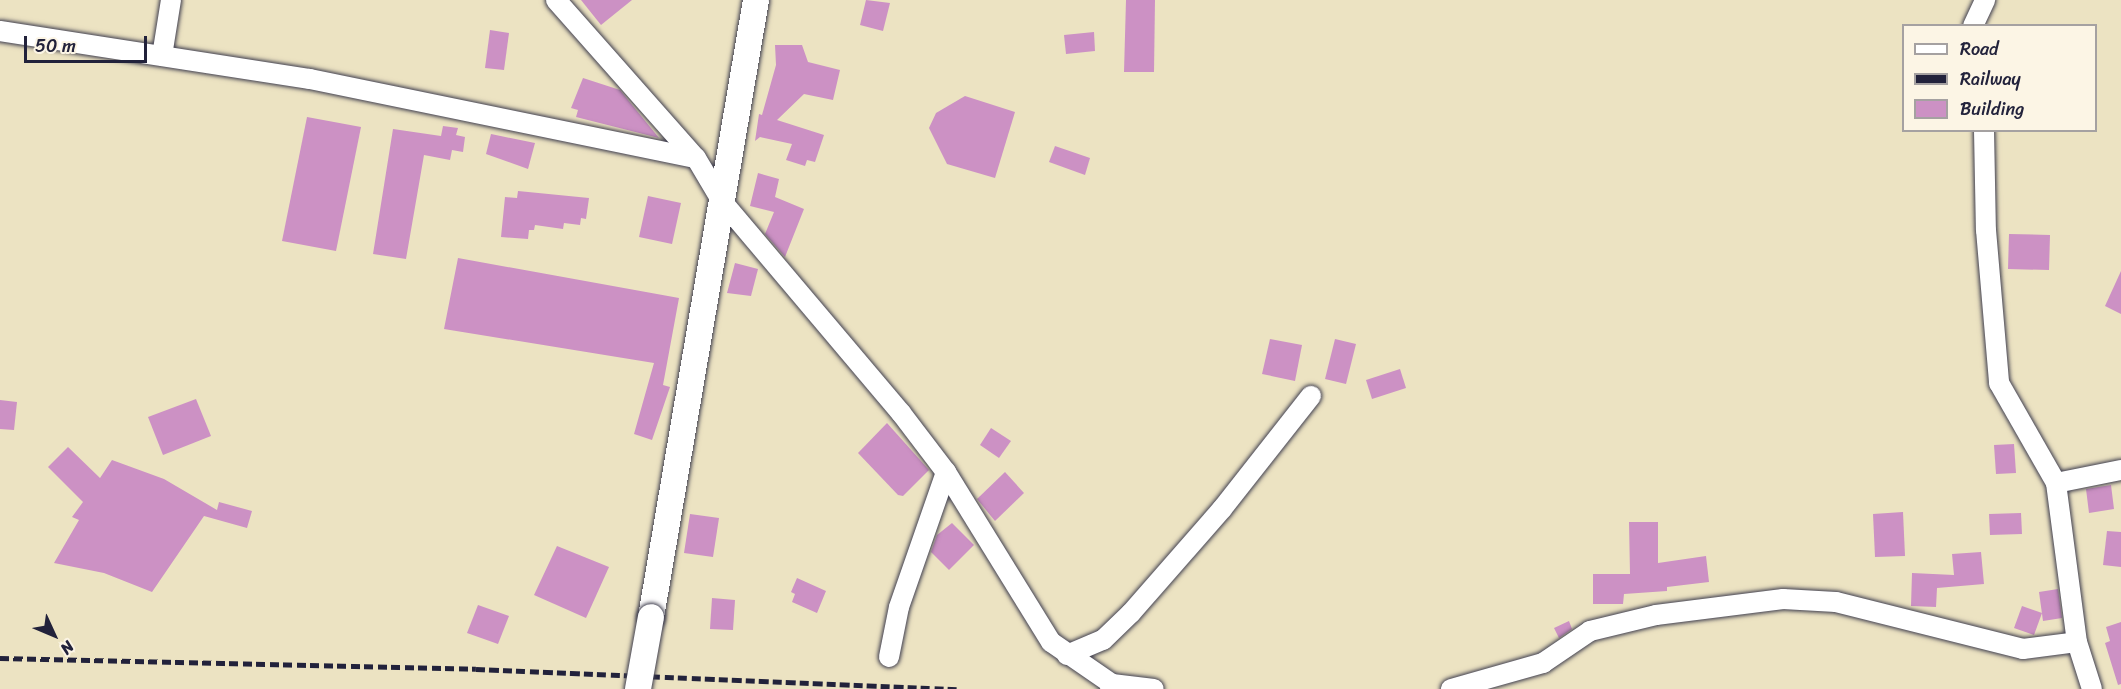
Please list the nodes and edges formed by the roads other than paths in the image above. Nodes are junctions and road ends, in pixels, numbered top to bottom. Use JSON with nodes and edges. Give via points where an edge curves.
{"nodes":[{"id":1,"x":171,"y":0,"type":"edge"},
{"id":2,"x":556,"y":0,"type":"edge"},
{"id":3,"x":756,"y":0,"type":"edge"},
{"id":4,"x":1985,"y":0,"type":"edge"},
{"id":5,"x":1974,"y":24,"type":"edge"},
{"id":6,"x":0,"y":32,"type":"edge"},
{"id":7,"x":162,"y":56,"type":"junction"},
{"id":8,"x":1984,"y":132,"type":"edge"},
{"id":9,"x":696,"y":158,"type":"junction"},
{"id":10,"x":721,"y":200,"type":"junction"},
{"id":11,"x":1311,"y":396,"type":"dead end"},
{"id":12,"x":2121,"y":470,"type":"edge"},
{"id":13,"x":946,"y":472,"type":"junction"},
{"id":14,"x":2056,"y":483,"type":"junction"},
{"id":15,"x":2077,"y":642,"type":"junction"},
{"id":16,"x":1067,"y":655,"type":"junction"},
{"id":17,"x":889,"y":657,"type":"dead end"},
{"id":18,"x":1111,"y":686,"type":"edge"},
{"id":19,"x":638,"y":689,"type":"edge"},
{"id":20,"x":1154,"y":689,"type":"edge"},
{"id":21,"x":1451,"y":689,"type":"edge"},
{"id":22,"x":2092,"y":689,"type":"edge"}],
"edges":[{"from":1,"to":7,"type":"street"},
{"from":2,"to":9,"type":"street"},
{"from":3,"to":10,"type":"main road"},
{"from":4,"to":5,"type":"street"},
{"from":6,"to":7,"type":"street"},
{"from":7,"to":9,"type":"street","via":[[310,79]]},
{"from":8,"to":14,"type":"street","via":[[1987,241],[1999,383]]},
{"from":9,"to":10,"type":"street"},
{"from":10,"to":13,"type":"street"},
{"from":10,"to":19,"type":"main road","bridge":true},
{"from":11,"to":16,"type":"street","via":[[1222,509],[1131,613],[1103,640]]},
{"from":12,"to":14,"type":"street"},
{"from":13,"to":16,"type":"street","via":[[1051,642]]},
{"from":13,"to":17,"type":"street","via":[[898,607]]},
{"from":14,"to":15,"type":"street"},
{"from":15,"to":21,"type":"street","via":[[2023,649],[1836,602],[1783,599],[1656,615],[1590,631],[1543,663]]},
{"from":15,"to":22,"type":"street"},
{"from":16,"to":18,"type":"street"},
{"from":18,"to":20,"type":"street"}]}
